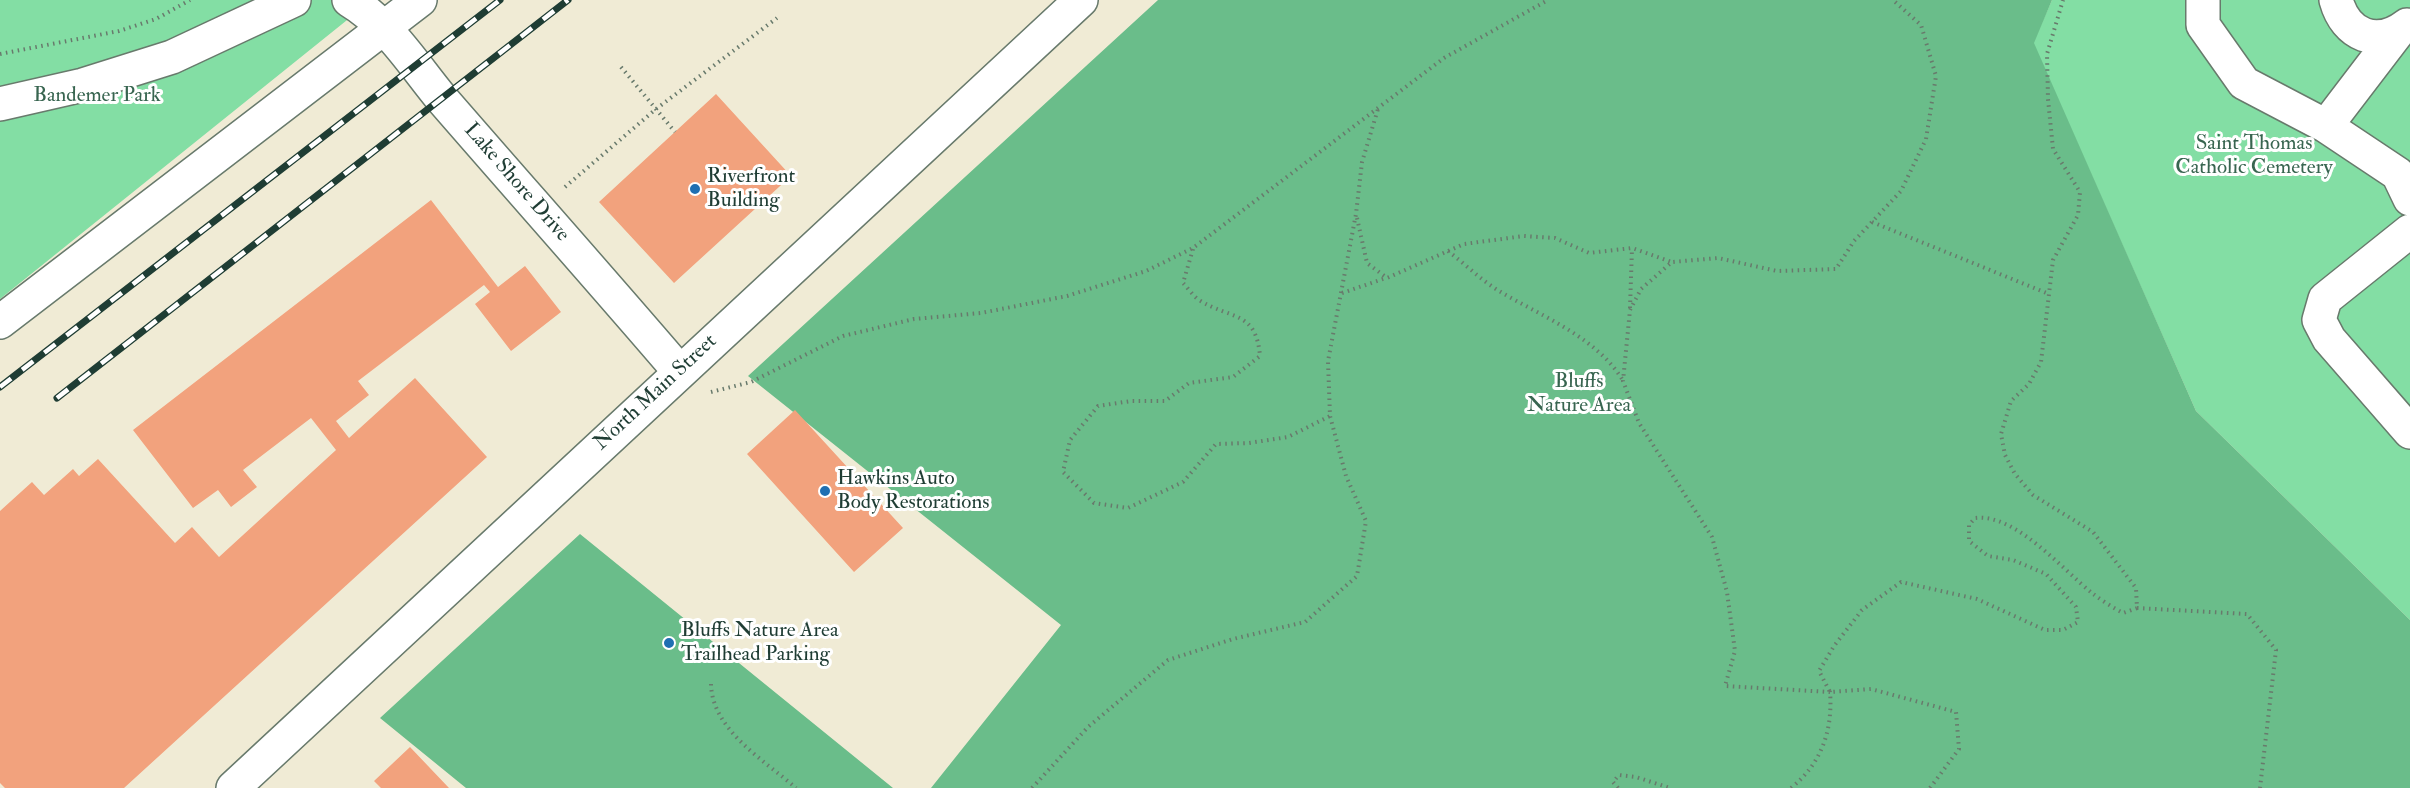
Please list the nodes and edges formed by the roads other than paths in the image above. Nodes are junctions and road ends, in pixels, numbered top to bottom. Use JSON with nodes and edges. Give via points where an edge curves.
{"nodes":[{"id":1,"x":294,"y":0,"type":"edge"},
{"id":2,"x":349,"y":0,"type":"edge"},
{"id":3,"x":420,"y":0,"type":"edge"},
{"id":4,"x":1081,"y":0,"type":"edge"},
{"id":5,"x":2203,"y":0,"type":"edge"},
{"id":6,"x":2336,"y":0,"type":"edge"},
{"id":7,"x":382,"y":27,"type":"junction"},
{"id":8,"x":2403,"y":28,"type":"edge"},
{"id":9,"x":0,"y":104,"type":"edge"},
{"id":10,"x":2326,"y":126,"type":"junction"},
{"id":11,"x":2406,"y":177,"type":"edge"},
{"id":12,"x":2410,"y":231,"type":"edge"},
{"id":13,"x":0,"y":322,"type":"edge"},
{"id":14,"x":679,"y":371,"type":"junction"},
{"id":15,"x":2410,"y":432,"type":"edge"},
{"id":16,"x":233,"y":788,"type":"edge"}],
"edges":[{"from":1,"to":9,"type":"main road","via":[[172,57],[83,85]]},
{"from":2,"to":7,"type":"main road","name":"Lake Shore Drive","via":[[368,11]]},
{"from":3,"to":7,"type":"main road"},
{"from":4,"to":14,"type":"main road","name":"North Main Street"},
{"from":5,"to":10,"type":"main road","via":[[2203,25],[2244,83]]},
{"from":6,"to":8,"type":"main road","via":[[2349,27],[2364,35],[2381,38]]},
{"from":7,"to":13,"type":"main road"},
{"from":7,"to":14,"type":"main road","name":"Lake Shore Drive"},
{"from":8,"to":10,"type":"main road"},
{"from":10,"to":11,"type":"main road"},
{"from":12,"to":15,"type":"main road","via":[[2325,299],[2319,320],[2329,339]]},
{"from":14,"to":16,"type":"main road","name":"North Main Street"}]}
